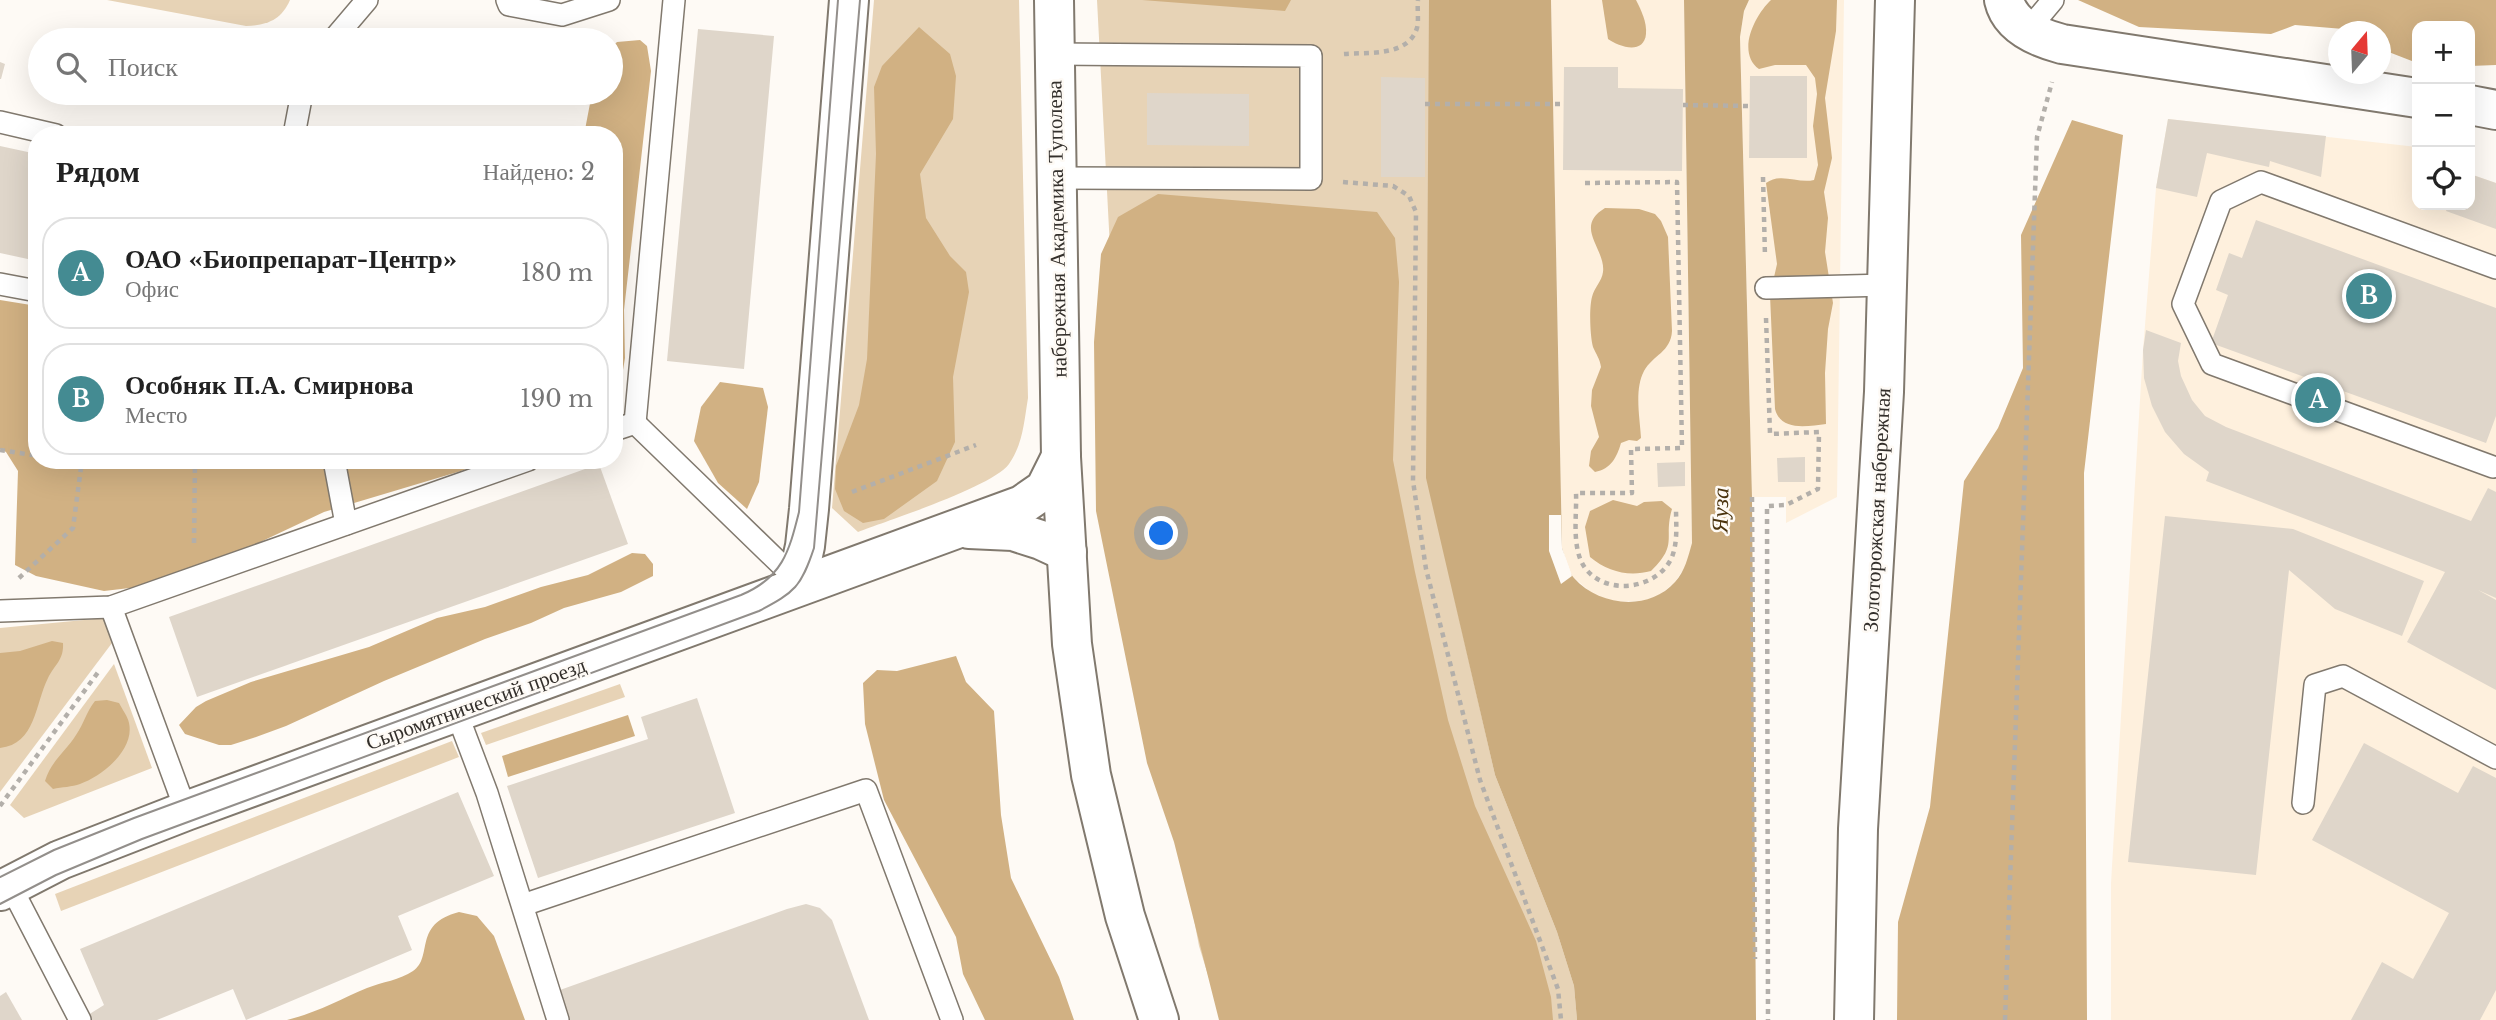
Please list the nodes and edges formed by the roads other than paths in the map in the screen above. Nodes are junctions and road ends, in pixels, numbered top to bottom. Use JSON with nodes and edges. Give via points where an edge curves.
{"nodes":[{"id":1,"x":367,"y":0,"type":"edge"},
{"id":2,"x":507,"y":0,"type":"edge"},
{"id":3,"x":609,"y":0,"type":"edge"},
{"id":4,"x":674,"y":0,"type":"edge"},
{"id":5,"x":849,"y":0,"type":"edge"},
{"id":6,"x":1054,"y":0,"type":"edge"},
{"id":7,"x":1895,"y":0,"type":"edge"},
{"id":8,"x":2004,"y":0,"type":"edge"},
{"id":9,"x":2053,"y":0,"type":"edge"},
{"id":10,"x":343,"y":28,"type":"edge"},
{"id":11,"x":2044,"y":37,"type":"junction"},
{"id":12,"x":1054,"y":54,"type":"junction"},
{"id":13,"x":2412,"y":96,"type":"edge"},
{"id":14,"x":300,"y":105,"type":"edge"},
{"id":15,"x":2475,"y":107,"type":"edge"},
{"id":16,"x":2496,"y":110,"type":"edge"},
{"id":17,"x":0,"y":122,"type":"edge"},
{"id":18,"x":296,"y":126,"type":"edge"},
{"id":19,"x":28,"y":128,"type":"edge"},
{"id":20,"x":1057,"y":177,"type":"junction"},
{"id":21,"x":2496,"y":268,"type":"edge"},
{"id":22,"x":0,"y":284,"type":"edge"},
{"id":23,"x":1887,"y":285,"type":"junction"},
{"id":24,"x":1766,"y":288,"type":"road end"},
{"id":25,"x":28,"y":289,"type":"edge"},
{"id":26,"x":624,"y":426,"type":"edge"},
{"id":27,"x":1061,"y":457,"type":"junction"},
{"id":28,"x":2493,"y":467,"type":"dead end"},
{"id":29,"x":336,"y":469,"type":"edge"},
{"id":30,"x":502,"y":469,"type":"edge"},
{"id":31,"x":346,"y":524,"type":"junction"},
{"id":32,"x":957,"y":529,"type":"junction"},
{"id":33,"x":1067,"y":552,"type":"junction"},
{"id":34,"x":797,"y":584,"type":"junction"},
{"id":35,"x":111,"y":607,"type":"junction"},
{"id":36,"x":0,"y":611,"type":"edge"},
{"id":37,"x":457,"y":711,"type":"junction"},
{"id":38,"x":2496,"y":758,"type":"edge"},
{"id":39,"x":2303,"y":803,"type":"dead end"},
{"id":40,"x":187,"y":811,"type":"junction"},
{"id":41,"x":3,"y":888,"type":"edge"},
{"id":42,"x":523,"y":905,"type":"junction"},
{"id":43,"x":80,"y":1020,"type":"edge"},
{"id":44,"x":558,"y":1020,"type":"edge"},
{"id":45,"x":952,"y":1020,"type":"edge"},
{"id":46,"x":1159,"y":1020,"type":"edge"},
{"id":47,"x":1854,"y":1020,"type":"edge"}],
"edges":[{"from":1,"to":10,"type":"lane"},
{"from":2,"to":3,"type":"lane","via":[[509,5],[562,15]]},
{"from":4,"to":26,"type":"lane"},
{"from":5,"to":34,"type":"street","via":[[809,509]]},
{"from":6,"to":12,"type":"street","name":"набережная Академика Туполева"},
{"from":7,"to":23,"type":"street","name":"Золоторожская набережная"},
{"from":8,"to":11,"type":"street","via":[[2006,8]]},
{"from":9,"to":11,"type":"lane"},
{"from":11,"to":13,"type":"street"},
{"from":12,"to":20,"type":"street","name":"набережная Академика Туполева"},
{"from":12,"to":20,"type":"lane","via":[[1311,56],[1311,179]]},
{"from":14,"to":18,"type":"lane"},
{"from":15,"to":16,"type":"street"},
{"from":17,"to":19,"type":"lane"},
{"from":20,"to":27,"type":"street","name":"набережная Академика Туполева"},
{"from":21,"to":28,"type":"lane","via":[[2261,182],[2221,201],[2183,304],[2212,364]]},
{"from":22,"to":25,"type":"lane"},
{"from":23,"to":24,"type":"lane"},
{"from":23,"to":47,"type":"street","name":"Золоторожская набережная","via":[[1858,829]]},
{"from":26,"to":34,"type":"lane"},
{"from":27,"to":32,"type":"street","name":"Сыромятнический проезд","via":[[1045,489],[1022,505]]},
{"from":27,"to":33,"type":"street","name":"набережная Академика Туполева"},
{"from":29,"to":31,"type":"lane"},
{"from":30,"to":31,"type":"lane"},
{"from":31,"to":35,"type":"lane"},
{"from":32,"to":33,"type":"street","name":"Сыромятнический проезд","via":[[1013,531]]},
{"from":32,"to":34,"type":"street","name":"Сыромятнический проезд"},
{"from":33,"to":46,"type":"street","name":"набережная Академика Туполева","via":[[1072,645],[1091,775],[1125,916]]},
{"from":34,"to":37,"type":"street","name":"Сыромятнический проезд"},
{"from":35,"to":36,"type":"lane"},
{"from":35,"to":40,"type":"lane"},
{"from":37,"to":40,"type":"street","name":"Сыромятнический проезд"},
{"from":37,"to":42,"type":"lane"},
{"from":38,"to":39,"type":"lane","via":[[2343,677],[2315,685]]},
{"from":40,"to":41,"type":"street","name":"Сыромятнический проезд","via":[[60,860]]},
{"from":41,"to":43,"type":"lane"},
{"from":42,"to":44,"type":"lane"},
{"from":42,"to":45,"type":"lane","via":[[773,811],[866,790]]}]}
